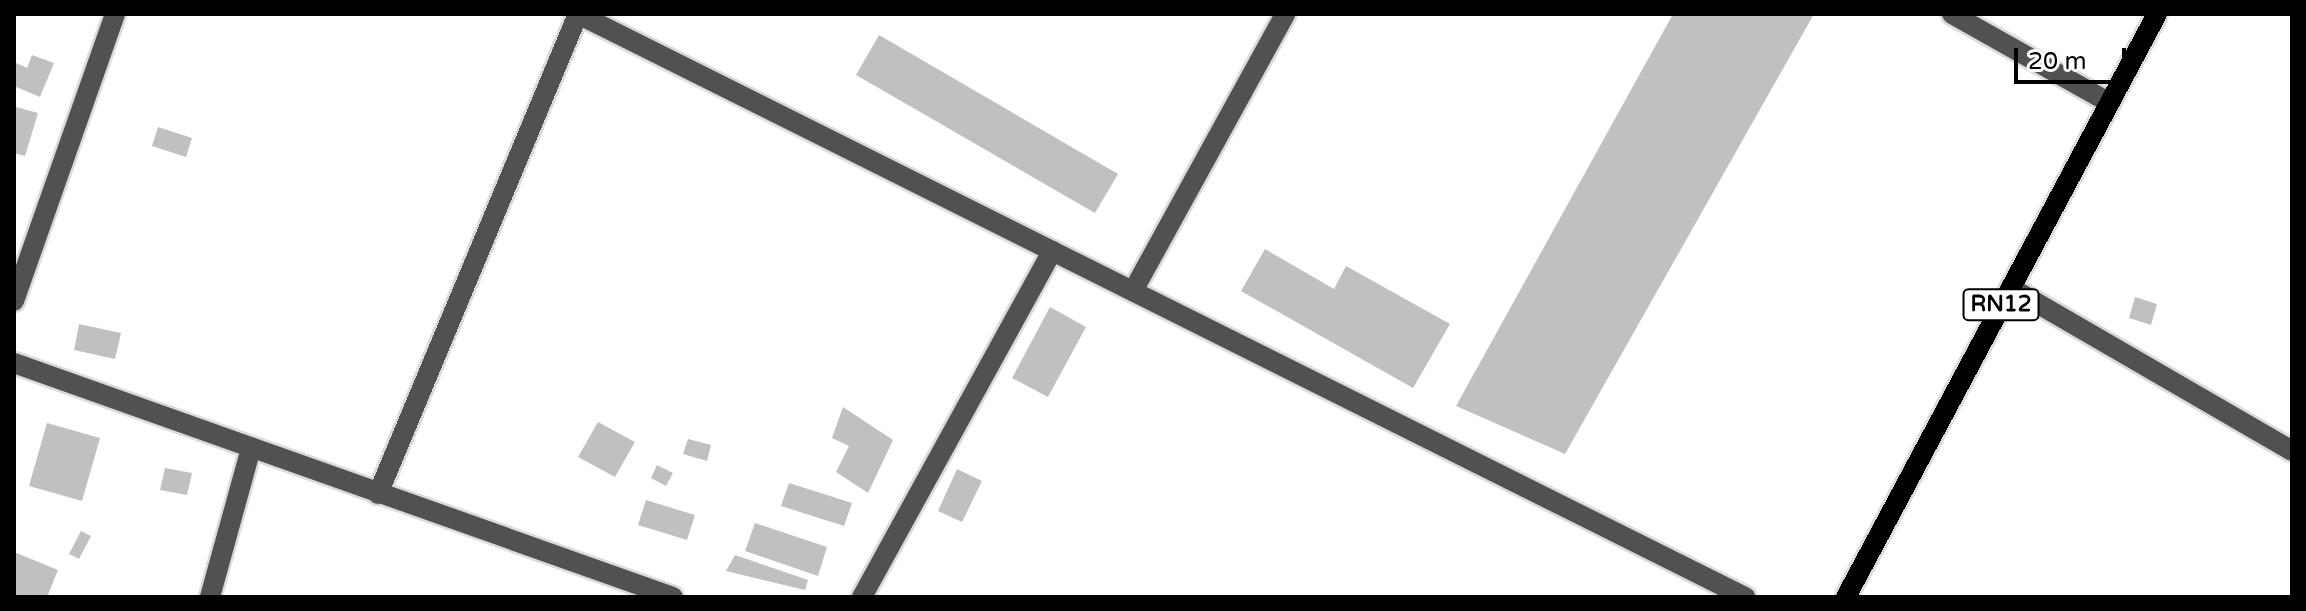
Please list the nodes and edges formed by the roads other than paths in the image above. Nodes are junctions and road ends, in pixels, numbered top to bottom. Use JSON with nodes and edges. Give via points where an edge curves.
{"nodes":[{"id":1,"x":115,"y":14,"type":"edge"},
{"id":2,"x":578,"y":14,"type":"edge"},
{"id":3,"x":1285,"y":14,"type":"edge"},
{"id":4,"x":1952,"y":14,"type":"edge"},
{"id":5,"x":2157,"y":14,"type":"edge"},
{"id":6,"x":2110,"y":103,"type":"junction"},
{"id":7,"x":1052,"y":251,"type":"junction"},
{"id":8,"x":2011,"y":288,"type":"junction"},
{"id":9,"x":1133,"y":291,"type":"junction"},
{"id":10,"x":14,"y":301,"type":"edge"},
{"id":11,"x":14,"y":363,"type":"edge"},
{"id":12,"x":251,"y":448,"type":"junction"},
{"id":13,"x":2292,"y":451,"type":"edge"},
{"id":14,"x":378,"y":494,"type":"junction"},
{"id":15,"x":210,"y":597,"type":"edge"},
{"id":16,"x":673,"y":597,"type":"edge"},
{"id":17,"x":862,"y":597,"type":"edge"},
{"id":18,"x":1745,"y":597,"type":"edge"},
{"id":19,"x":1846,"y":597,"type":"edge"}],
"edges":[{"from":1,"to":10,"type":"street"},
{"from":2,"to":7,"type":"street"},
{"from":2,"to":14,"type":"street"},
{"from":3,"to":9,"type":"street"},
{"from":4,"to":6,"type":"street"},
{"from":5,"to":6,"type":"main road","number":"RN12"},
{"from":6,"to":8,"type":"main road","number":"RN12"},
{"from":7,"to":9,"type":"street"},
{"from":7,"to":17,"type":"street"},
{"from":8,"to":13,"type":"street"},
{"from":8,"to":19,"type":"main road","number":"RN12"},
{"from":9,"to":18,"type":"street"},
{"from":11,"to":12,"type":"street"},
{"from":12,"to":14,"type":"street"},
{"from":12,"to":15,"type":"street"},
{"from":14,"to":16,"type":"street"}]}
